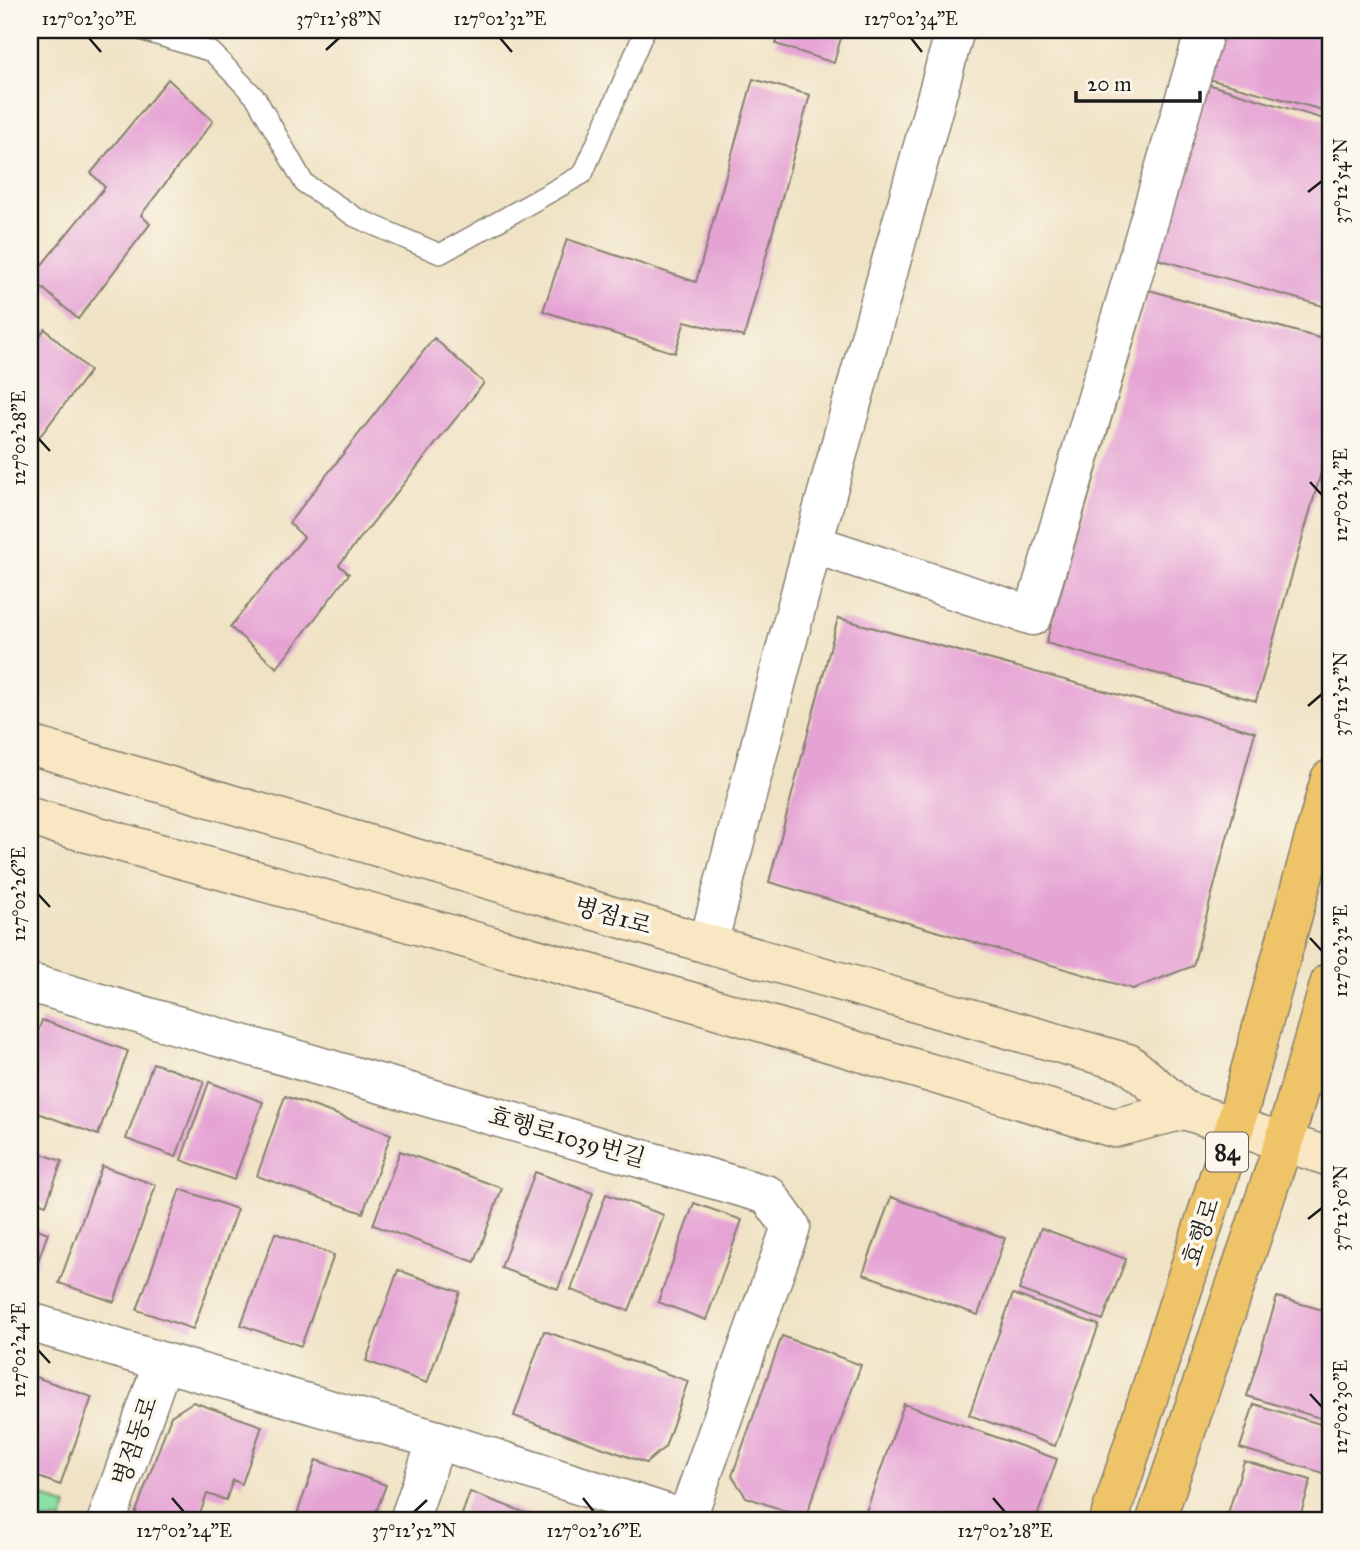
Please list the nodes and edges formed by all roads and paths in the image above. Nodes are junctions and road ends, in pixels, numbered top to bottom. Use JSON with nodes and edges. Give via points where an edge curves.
{"nodes":[{"id":1,"x":140,"y":30,"type":"edge"},
{"id":2,"x":645,"y":30,"type":"edge"},
{"id":3,"x":955,"y":30,"type":"edge"},
{"id":4,"x":1205,"y":30,"type":"edge"},
{"id":5,"x":813,"y":544,"type":"junction"},
{"id":6,"x":30,"y":745,"type":"edge"},
{"id":7,"x":1330,"y":779,"type":"edge"},
{"id":8,"x":30,"y":817,"type":"edge"},
{"id":9,"x":708,"y":944,"type":"junction"},
{"id":10,"x":1330,"y":982,"type":"edge"},
{"id":11,"x":30,"y":983,"type":"edge"},
{"id":12,"x":1184,"y":1110,"type":"junction"},
{"id":13,"x":1235,"y":1126,"type":"junction"},
{"id":14,"x":1284,"y":1142,"type":"junction"},
{"id":15,"x":1330,"y":1157,"type":"edge"},
{"id":16,"x":30,"y":1322,"type":"edge"},
{"id":17,"x":163,"y":1362,"type":"junction"},
{"id":18,"x":437,"y":1440,"type":"junction"},
{"id":19,"x":107,"y":1520,"type":"edge"},
{"id":20,"x":409,"y":1520,"type":"edge"},
{"id":21,"x":687,"y":1520,"type":"edge"},
{"id":22,"x":1109,"y":1520,"type":"edge"},
{"id":23,"x":1156,"y":1520,"type":"edge"}],
"edges":[{"from":1,"to":2,"type":"lane","via":[[212,52],[256,99],[304,183],[355,217],[440,254],[583,174]]},
{"from":3,"to":5,"type":"street"},
{"from":4,"to":5,"type":"street","via":[[1033,616]]},
{"from":5,"to":9,"type":"street"},
{"from":6,"to":9,"type":"street","name":"병점1로"},
{"from":7,"to":13,"type":"main road","name":"효행로","number":"84"},
{"from":8,"to":12,"type":"street","via":[[693,1002],[1114,1128]]},
{"from":9,"to":12,"type":"street","name":"병점1로","via":[[1128,1063]]},
{"from":10,"to":14,"type":"main road","name":"효행로","number":"84"},
{"from":11,"to":21,"type":"street","name":"효행로1039번길","via":[[768,1195],[791,1227]]},
{"from":12,"to":13,"type":"street","name":"병점1로"},
{"from":13,"to":14,"type":"street","name":"병점1로"},
{"from":13,"to":22,"type":"main road","name":"효행로","number":"84"},
{"from":14,"to":15,"type":"street","name":"병점1로"},
{"from":14,"to":23,"type":"main road","name":"효행로","number":"84"},
{"from":16,"to":17,"type":"street","name":"효행로1039번길"},
{"from":17,"to":18,"type":"street","name":"효행로1039번길"},
{"from":17,"to":19,"type":"street","name":"병점동로"},
{"from":18,"to":20,"type":"street"},
{"from":18,"to":21,"type":"street","name":"효행로1039번길"}]}
